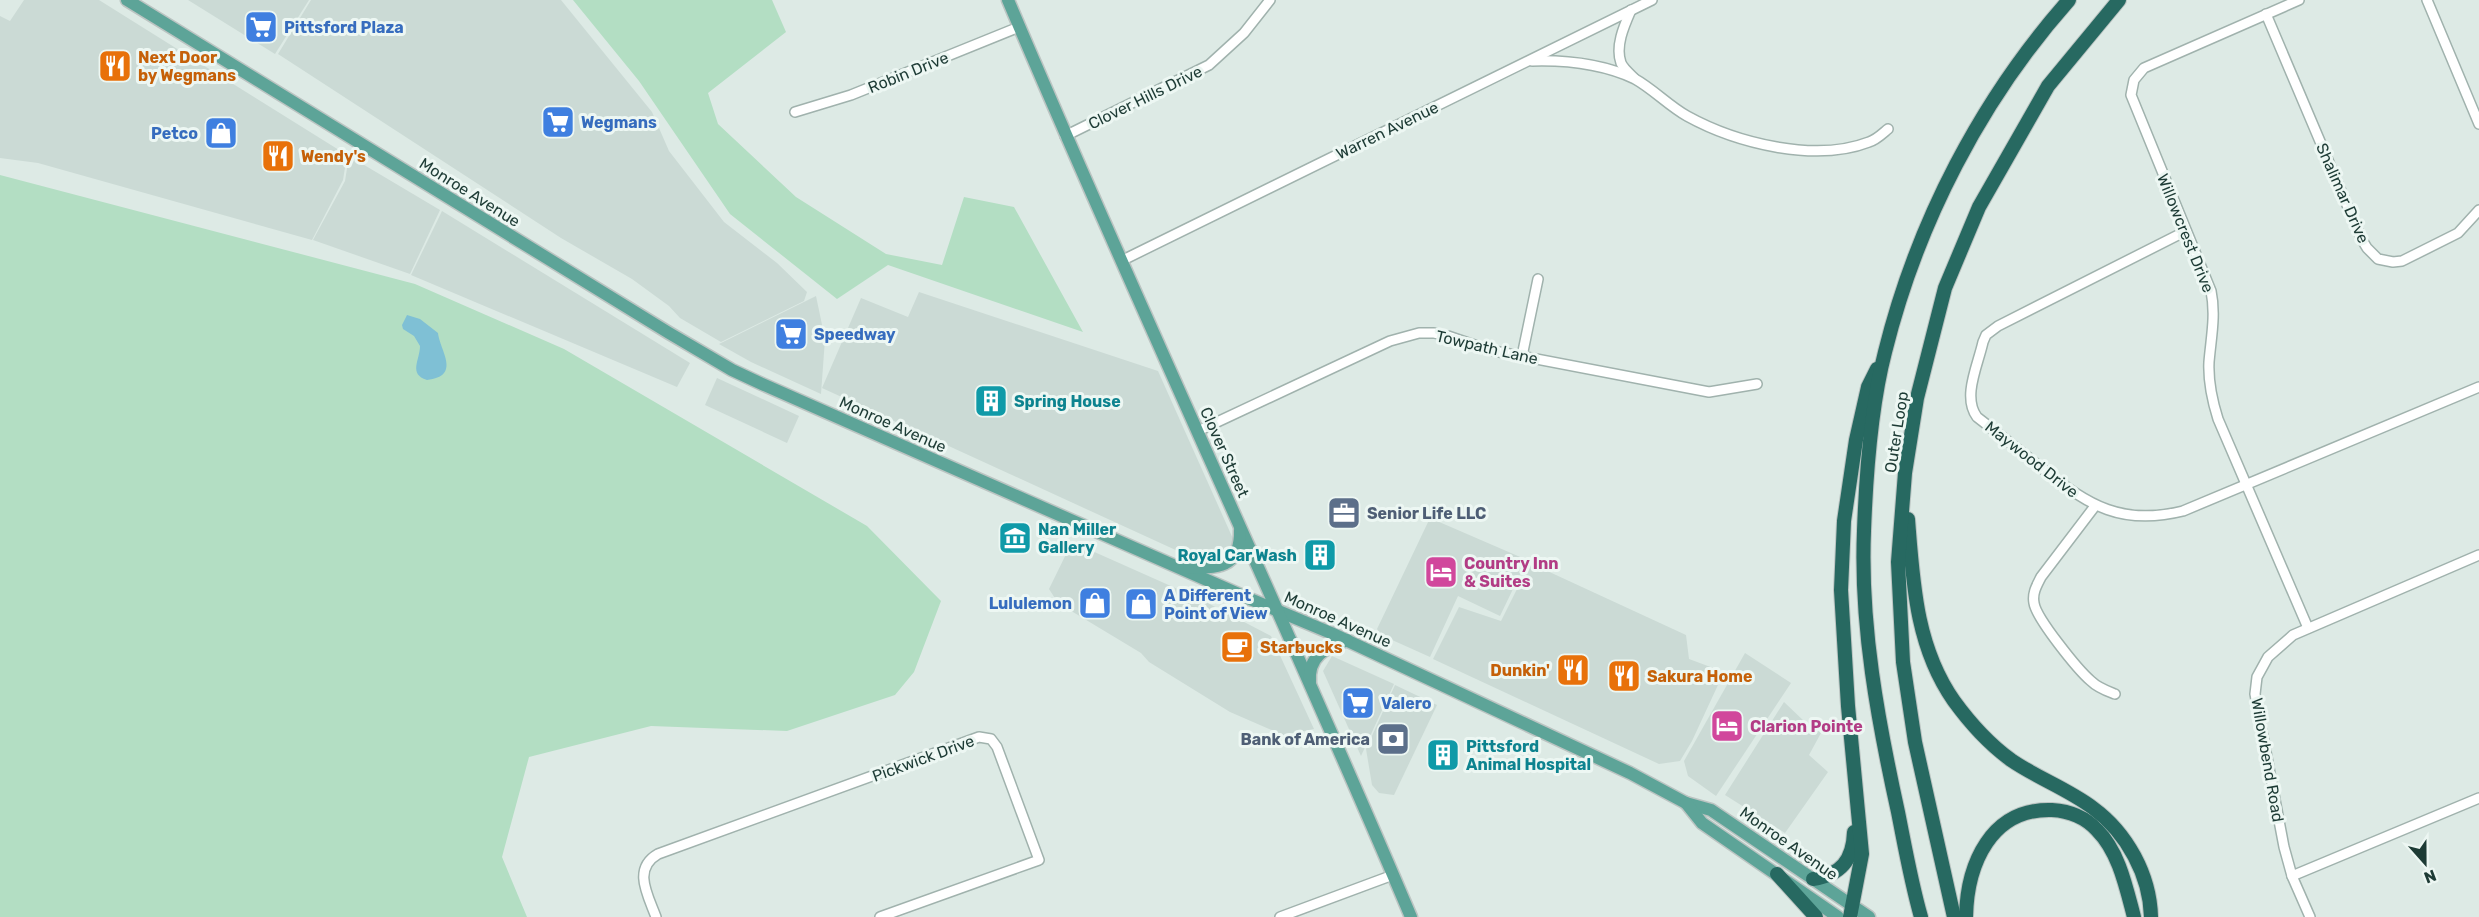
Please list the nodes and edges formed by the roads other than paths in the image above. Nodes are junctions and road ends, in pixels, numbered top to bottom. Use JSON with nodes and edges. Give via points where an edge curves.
{"nodes":[{"id":1,"x":127,"y":0,"type":"edge"},
{"id":2,"x":1008,"y":0,"type":"edge"},
{"id":3,"x":1270,"y":0,"type":"edge"},
{"id":4,"x":1652,"y":0,"type":"edge"},
{"id":5,"x":2069,"y":0,"type":"edge"},
{"id":6,"x":2118,"y":0,"type":"edge"},
{"id":7,"x":2299,"y":0,"type":"edge"},
{"id":8,"x":2427,"y":0,"type":"edge"},
{"id":9,"x":1631,"y":10,"type":"junction"},
{"id":10,"x":2266,"y":14,"type":"junction"},
{"id":11,"x":1019,"y":27,"type":"junction"},
{"id":12,"x":1530,"y":61,"type":"junction"},
{"id":13,"x":1635,"y":80,"type":"junction"},
{"id":14,"x":795,"y":112,"type":"dead end"},
{"id":15,"x":2479,"y":124,"type":"edge"},
{"id":16,"x":1888,"y":129,"type":"dead end"},
{"id":17,"x":1065,"y":136,"type":"junction"},
{"id":18,"x":2479,"y":210,"type":"edge"},
{"id":19,"x":2186,"y":231,"type":"junction"},
{"id":20,"x":1123,"y":260,"type":"junction"},
{"id":21,"x":1538,"y":279,"type":"dead end"},
{"id":22,"x":1884,"y":353,"type":"junction"},
{"id":23,"x":1522,"y":356,"type":"junction"},
{"id":24,"x":1757,"y":384,"type":"dead end"},
{"id":25,"x":2479,"y":387,"type":"edge"},
{"id":26,"x":1198,"y":431,"type":"junction"},
{"id":27,"x":1905,"y":473,"type":"junction"},
{"id":28,"x":2246,"y":485,"type":"junction"},
{"id":29,"x":2094,"y":506,"type":"junction"},
{"id":30,"x":1239,"y":525,"type":"junction"},
{"id":31,"x":2479,"y":555,"type":"edge"},
{"id":32,"x":1178,"y":567,"type":"junction"},
{"id":33,"x":1276,"y":610,"type":"junction"},
{"id":34,"x":2308,"y":628,"type":"junction"},
{"id":35,"x":1347,"y":640,"type":"junction"},
{"id":36,"x":1310,"y":683,"type":"junction"},
{"id":37,"x":2115,"y":694,"type":"dead end"},
{"id":38,"x":2479,"y":798,"type":"edge"},
{"id":39,"x":1857,"y":800,"type":"junction"},
{"id":40,"x":1686,"y":803,"type":"junction"},
{"id":41,"x":1777,"y":874,"type":"junction"},
{"id":42,"x":1393,"y":875,"type":"junction"},
{"id":43,"x":2292,"y":876,"type":"junction"},
{"id":44,"x":1813,"y":879,"type":"junction"},
{"id":45,"x":1850,"y":911,"type":"edge"},
{"id":46,"x":1920,"y":915,"type":"edge"},
{"id":47,"x":657,"y":917,"type":"edge"},
{"id":48,"x":880,"y":917,"type":"edge"},
{"id":49,"x":1280,"y":917,"type":"edge"},
{"id":50,"x":1411,"y":917,"type":"edge"},
{"id":51,"x":1816,"y":917,"type":"edge"},
{"id":52,"x":1838,"y":917,"type":"edge"},
{"id":53,"x":1869,"y":917,"type":"edge"},
{"id":54,"x":1954,"y":917,"type":"edge"},
{"id":55,"x":1966,"y":917,"type":"edge"},
{"id":56,"x":2134,"y":917,"type":"edge"},
{"id":57,"x":2151,"y":917,"type":"edge"},
{"id":58,"x":2310,"y":917,"type":"edge"}],
"edges":[{"from":1,"to":32,"type":"main road","name":"Monroe Avenue","via":[[732,370]]},
{"from":2,"to":11,"type":"main road","name":"Clover Street"},
{"from":3,"to":17,"type":"street","name":"Clover Hills Drive","via":[[1244,33],[1209,65]]},
{"from":4,"to":9,"type":"street","name":"Warren Avenue"},
{"from":5,"to":22,"type":"highway","name":"Outer Loop","via":[[2046,26],[1982,119],[1927,223]]},
{"from":6,"to":27,"type":"highway","name":"Outer Loop","via":[[2048,86],[1979,207],[1945,288],[1917,398]]},
{"from":7,"to":10,"type":"street","name":"Willowcrest Drive"},
{"from":8,"to":15,"type":"street"},
{"from":9,"to":12,"type":"street","name":"Warren Avenue"},
{"from":9,"to":13,"type":"street","via":[[1622,31],[1620,51],[1621,64]]},
{"from":10,"to":18,"type":"street","name":"Shalimar Drive","via":[[2361,238],[2372,254],[2385,261],[2402,261],[2458,234]]},
{"from":10,"to":19,"type":"street","name":"Willowcrest Drive","via":[[2153,63],[2134,80],[2131,95],[2135,110]]},
{"from":11,"to":14,"type":"street","name":"Robin Drive","via":[[851,95]]},
{"from":11,"to":17,"type":"main road","name":"Clover Street"},
{"from":12,"to":13,"type":"street","via":[[1563,60]]},
{"from":12,"to":20,"type":"street","name":"Warren Avenue"},
{"from":13,"to":16,"type":"street","via":[[1701,123],[1767,145],[1812,150],[1846,148],[1871,142]]},
{"from":17,"to":20,"type":"main road","name":"Clover Street"},
{"from":19,"to":28,"type":"street","name":"Willowcrest Drive","via":[[2213,300],[2209,363],[2213,403]]},
{"from":19,"to":29,"type":"street","name":"Maywood Drive","via":[[1998,327],[1983,342],[1970,397],[1972,410]]},
{"from":20,"to":26,"type":"main road","name":"Clover Street"},
{"from":21,"to":23,"type":"street"},
{"from":22,"to":39,"type":"highway","via":[[1866,398],[1844,521],[1841,590]]},
{"from":22,"to":46,"type":"highway","name":"Outer Loop","via":[[1872,429],[1864,532],[1868,624],[1885,753]]},
{"from":23,"to":24,"type":"street","name":"Towpath Lane","via":[[1709,392]]},
{"from":23,"to":26,"type":"street","name":"Towpath Lane","via":[[1434,333],[1403,336]]},
{"from":25,"to":28,"type":"street","name":"Maywood Drive"},
{"from":26,"to":30,"type":"main road","name":"Clover Street"},
{"from":27,"to":54,"type":"highway","name":"Outer Loop","via":[[1898,562],[1903,662],[1918,753]]},
{"from":27,"to":57,"type":"highway","via":[[1917,610],[1940,678],[1967,718],[1996,748],[2094,808],[2120,833],[2143,876]]},
{"from":28,"to":29,"type":"street","name":"Maywood Drive","via":[[2170,514],[2130,516]]},
{"from":28,"to":34,"type":"street","name":"Willowcrest Drive"},
{"from":29,"to":37,"type":"street","via":[[2041,577],[2034,605],[2086,677]]},
{"from":30,"to":32,"type":"main road","via":[[1239,548],[1229,562],[1219,567]]},
{"from":30,"to":33,"type":"main road","name":"Clover Street"},
{"from":31,"to":34,"type":"street","name":"Willowbend Road"},
{"from":32,"to":33,"type":"main road","name":"Monroe Avenue"},
{"from":33,"to":35,"type":"main road","name":"Monroe Avenue"},
{"from":33,"to":36,"type":"main road","name":"Clover Street"},
{"from":34,"to":43,"type":"street","name":"Willowbend Road","via":[[2284,641],[2268,657],[2254,694]]},
{"from":35,"to":36,"type":"main road","via":[[1317,655],[1309,673]]},
{"from":35,"to":40,"type":"main road","name":"Monroe Avenue"},
{"from":36,"to":42,"type":"main road","name":"Clover Street"},
{"from":38,"to":43,"type":"street"},
{"from":39,"to":44,"type":"highway","via":[[1854,848],[1841,870]]},
{"from":39,"to":45,"type":"highway","via":[[1862,854]]},
{"from":40,"to":41,"type":"main road","name":"Monroe Avenue","via":[[1702,823]]},
{"from":40,"to":44,"type":"main road","name":"Monroe Avenue","via":[[1712,810]]},
{"from":41,"to":51,"type":"highway"},
{"from":41,"to":52,"type":"main road","name":"Monroe Avenue"},
{"from":42,"to":49,"type":"street"},
{"from":42,"to":50,"type":"main road","name":"Clover Street"},
{"from":43,"to":58,"type":"street","name":"Willowbend Road"},
{"from":44,"to":45,"type":"main road","name":"Monroe Avenue"},
{"from":45,"to":53,"type":"main road","name":"Monroe Avenue"},
{"from":47,"to":48,"type":"street","name":"Pickwick Drive","via":[[643,877],[651,858],[979,737],[991,739],[1039,860]]},
{"from":55,"to":56,"type":"highway","via":[[1971,878],[1988,841],[2010,819],[2043,810],[2074,814],[2097,830],[2114,853]]}]}
